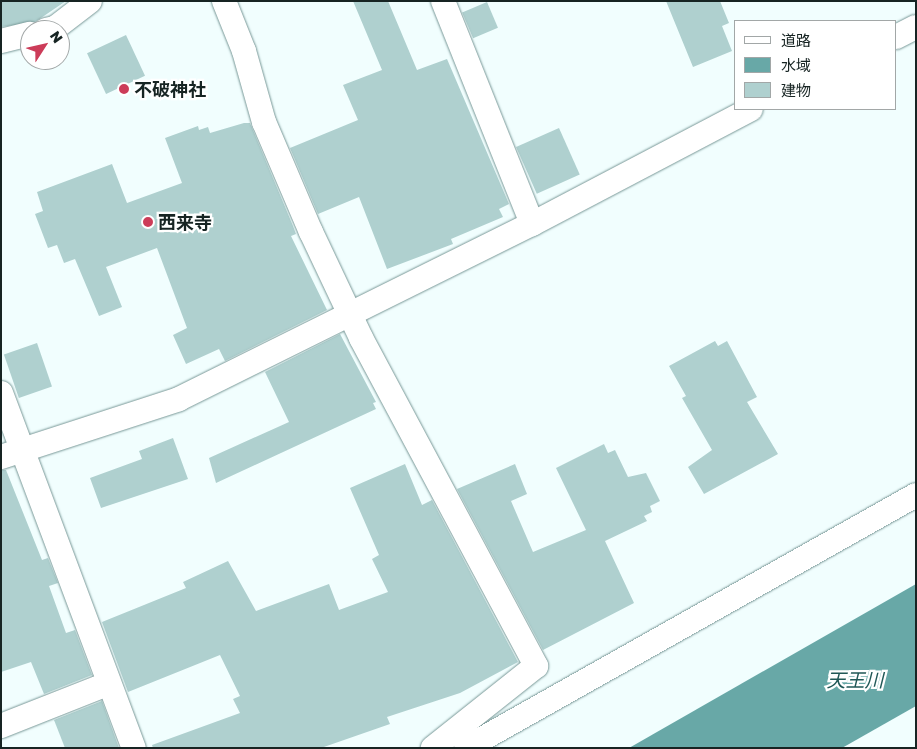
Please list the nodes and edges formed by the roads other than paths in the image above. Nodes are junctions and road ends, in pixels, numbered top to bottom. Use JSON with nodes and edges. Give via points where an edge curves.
{"nodes":[{"id":1,"x":90,"y":1,"type":"edge"},
{"id":2,"x":224,"y":1,"type":"edge"},
{"id":3,"x":442,"y":1,"type":"edge"},
{"id":4,"x":65,"y":20,"type":"edge"},
{"id":5,"x":916,"y":27,"type":"edge"},
{"id":6,"x":20,"y":36,"type":"edge"},
{"id":7,"x":897,"y":36,"type":"edge"},
{"id":8,"x":1,"y":41,"type":"edge"},
{"id":9,"x":749,"y":110,"type":"edge"},
{"id":10,"x":532,"y":224,"type":"junction"},
{"id":11,"x":352,"y":314,"type":"junction"},
{"id":12,"x":1,"y":393,"type":"edge"},
{"id":13,"x":12,"y":454,"type":"edge"},
{"id":14,"x":916,"y":495,"type":"edge"},
{"id":15,"x":107,"y":684,"type":"junction"},
{"id":16,"x":1,"y":726,"type":"edge"},
{"id":17,"x":134,"y":748,"type":"edge"},
{"id":18,"x":433,"y":748,"type":"edge"},
{"id":19,"x":466,"y":748,"type":"edge"}],
"edges":[{"from":1,"to":4,"type":"street"},
{"from":2,"to":11,"type":"street","via":[[244,51],[264,122]]},
{"from":3,"to":10,"type":"street"},
{"from":5,"to":7,"type":"street"},
{"from":6,"to":8,"type":"street"},
{"from":9,"to":10,"type":"street"},
{"from":10,"to":11,"type":"street"},
{"from":11,"to":13,"type":"street","via":[[179,399]]},
{"from":11,"to":18,"type":"street","via":[[536,666]]},
{"from":12,"to":13,"type":"street"},
{"from":13,"to":15,"type":"street"},
{"from":14,"to":19,"type":"street"},
{"from":15,"to":16,"type":"street"},
{"from":15,"to":17,"type":"street"}]}
